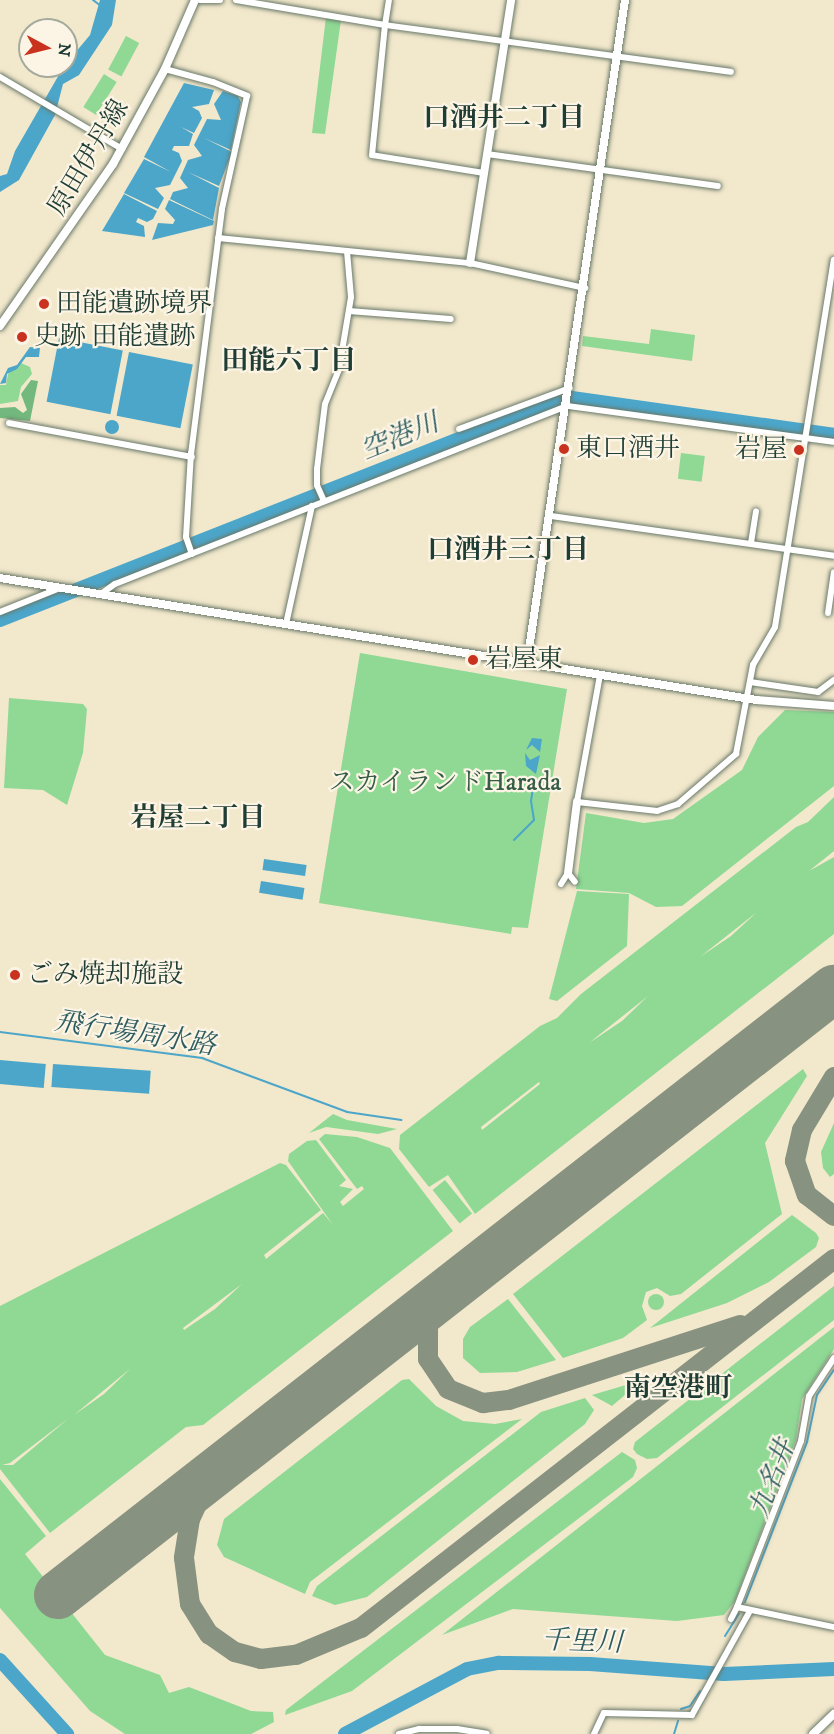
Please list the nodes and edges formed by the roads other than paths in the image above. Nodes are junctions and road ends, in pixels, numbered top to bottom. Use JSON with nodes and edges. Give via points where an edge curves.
{"nodes":[{"id":1,"x":195,"y":0,"type":"edge"},
{"id":2,"x":200,"y":0,"type":"edge"},
{"id":3,"x":220,"y":0,"type":"edge"},
{"id":4,"x":236,"y":0,"type":"edge"},
{"id":5,"x":389,"y":0,"type":"edge"},
{"id":6,"x":511,"y":0,"type":"edge"},
{"id":7,"x":625,"y":0,"type":"edge"},
{"id":8,"x":385,"y":25,"type":"junction"},
{"id":9,"x":504,"y":41,"type":"junction"},
{"id":10,"x":618,"y":56,"type":"junction"},
{"id":11,"x":165,"y":69,"type":"junction"},
{"id":12,"x":731,"y":72,"type":"dead end"},
{"id":13,"x":0,"y":77,"type":"edge"},
{"id":14,"x":122,"y":149,"type":"junction"},
{"id":15,"x":487,"y":154,"type":"junction"},
{"id":16,"x":602,"y":169,"type":"junction"},
{"id":17,"x":484,"y":173,"type":"junction"},
{"id":18,"x":718,"y":186,"type":"dead end"},
{"id":19,"x":218,"y":238,"type":"junction"},
{"id":20,"x":347,"y":251,"type":"junction"},
{"id":21,"x":834,"y":260,"type":"edge"},
{"id":22,"x":470,"y":263,"type":"junction"},
{"id":23,"x":585,"y":288,"type":"junction"},
{"id":24,"x":349,"y":310,"type":"junction"},
{"id":25,"x":451,"y":319,"type":"dead end"},
{"id":26,"x":0,"y":326,"type":"edge"},
{"id":27,"x":569,"y":397,"type":"junction"},
{"id":28,"x":9,"y":423,"type":"dead end"},
{"id":29,"x":459,"y":429,"type":"dead end"},
{"id":30,"x":805,"y":436,"type":"junction"},
{"id":31,"x":834,"y":442,"type":"edge"},
{"id":32,"x":192,"y":457,"type":"junction"},
{"id":33,"x":324,"y":500,"type":"junction"},
{"id":34,"x":312,"y":507,"type":"junction"},
{"id":35,"x":756,"y":511,"type":"dead end"},
{"id":36,"x":551,"y":516,"type":"junction"},
{"id":37,"x":752,"y":543,"type":"junction"},
{"id":38,"x":788,"y":549,"type":"junction"},
{"id":39,"x":192,"y":553,"type":"junction"},
{"id":40,"x":834,"y":556,"type":"edge"},
{"id":41,"x":834,"y":572,"type":"edge"},
{"id":42,"x":0,"y":578,"type":"edge"},
{"id":43,"x":61,"y":588,"type":"junction"},
{"id":44,"x":98,"y":593,"type":"junction"},
{"id":45,"x":0,"y":612,"type":"edge"},
{"id":46,"x":828,"y":613,"type":"dead end"},
{"id":47,"x":286,"y":624,"type":"junction"},
{"id":48,"x":527,"y":663,"type":"junction"},
{"id":49,"x":600,"y":675,"type":"junction"},
{"id":50,"x":834,"y":680,"type":"edge"},
{"id":51,"x":750,"y":682,"type":"junction"},
{"id":52,"x":748,"y":699,"type":"junction"},
{"id":53,"x":834,"y":706,"type":"edge"},
{"id":54,"x":577,"y":802,"type":"junction"},
{"id":55,"x":568,"y":873,"type":"junction"},
{"id":56,"x":575,"y":882,"type":"dead end"},
{"id":57,"x":561,"y":884,"type":"dead end"},
{"id":58,"x":834,"y":1358,"type":"edge"},
{"id":59,"x":737,"y":1607,"type":"junction"},
{"id":60,"x":750,"y":1611,"type":"junction"},
{"id":61,"x":731,"y":1619,"type":"dead end"},
{"id":62,"x":834,"y":1627,"type":"edge"},
{"id":63,"x":834,"y":1714,"type":"edge"},
{"id":64,"x":399,"y":1734,"type":"edge"},
{"id":65,"x":487,"y":1734,"type":"edge"},
{"id":66,"x":594,"y":1734,"type":"edge"},
{"id":67,"x":813,"y":1734,"type":"edge"}],
"edges":[{"from":1,"to":11,"type":"street","name":"原田伊丹線"},
{"from":2,"to":3,"type":"street"},
{"from":4,"to":8,"type":"street"},
{"from":5,"to":8,"type":"street"},
{"from":6,"to":9,"type":"street"},
{"from":7,"to":10,"type":"street"},
{"from":8,"to":9,"type":"street"},
{"from":8,"to":17,"type":"street","via":[[372,155]]},
{"from":9,"to":10,"type":"street"},
{"from":9,"to":15,"type":"street"},
{"from":10,"to":12,"type":"street"},
{"from":10,"to":16,"type":"street"},
{"from":11,"to":14,"type":"street","name":"原田伊丹線"},
{"from":11,"to":19,"type":"street","via":[[213,81],[247,96]]},
{"from":13,"to":14,"type":"street"},
{"from":14,"to":26,"type":"street","name":"原田伊丹線","via":[[72,227]]},
{"from":15,"to":16,"type":"street"},
{"from":15,"to":17,"type":"street"},
{"from":16,"to":18,"type":"street"},
{"from":16,"to":23,"type":"street"},
{"from":17,"to":22,"type":"street"},
{"from":19,"to":20,"type":"street"},
{"from":19,"to":32,"type":"street"},
{"from":20,"to":22,"type":"street"},
{"from":20,"to":24,"type":"street","via":[[351,276]]},
{"from":21,"to":30,"type":"street"},
{"from":22,"to":23,"type":"street"},
{"from":23,"to":27,"type":"street"},
{"from":24,"to":25,"type":"street"},
{"from":24,"to":33,"type":"street","via":[[339,369],[325,404],[317,469],[318,489]]},
{"from":27,"to":29,"type":"street"},
{"from":27,"to":30,"type":"street"},
{"from":27,"to":33,"type":"street"},
{"from":27,"to":36,"type":"street"},
{"from":28,"to":32,"type":"street"},
{"from":30,"to":31,"type":"street"},
{"from":30,"to":38,"type":"street"},
{"from":32,"to":39,"type":"street","via":[[186,540]]},
{"from":33,"to":34,"type":"street"},
{"from":34,"to":39,"type":"street"},
{"from":34,"to":47,"type":"street"},
{"from":35,"to":37,"type":"street"},
{"from":36,"to":37,"type":"street"},
{"from":36,"to":48,"type":"street"},
{"from":37,"to":38,"type":"street"},
{"from":38,"to":40,"type":"street"},
{"from":38,"to":51,"type":"street","via":[[775,627],[753,665]]},
{"from":39,"to":44,"type":"street"},
{"from":41,"to":46,"type":"street"},
{"from":42,"to":43,"type":"street"},
{"from":43,"to":44,"type":"street"},
{"from":43,"to":45,"type":"street"},
{"from":44,"to":47,"type":"street"},
{"from":47,"to":48,"type":"street"},
{"from":48,"to":49,"type":"street"},
{"from":49,"to":52,"type":"street"},
{"from":49,"to":54,"type":"street"},
{"from":50,"to":51,"type":"street","via":[[818,693]]},
{"from":51,"to":52,"type":"street"},
{"from":52,"to":53,"type":"street"},
{"from":52,"to":54,"type":"street","via":[[736,754],[729,765],[678,804],[647,812]]},
{"from":54,"to":55,"type":"street"},
{"from":55,"to":56,"type":"street"},
{"from":55,"to":57,"type":"street"},
{"from":58,"to":59,"type":"street","via":[[809,1396],[801,1441]]},
{"from":59,"to":60,"type":"street"},
{"from":59,"to":61,"type":"street"},
{"from":60,"to":62,"type":"street"},
{"from":60,"to":66,"type":"street","via":[[692,1715],[604,1713]]},
{"from":63,"to":67,"type":"street"},
{"from":64,"to":65,"type":"street","via":[[419,1729],[457,1729]]}]}
